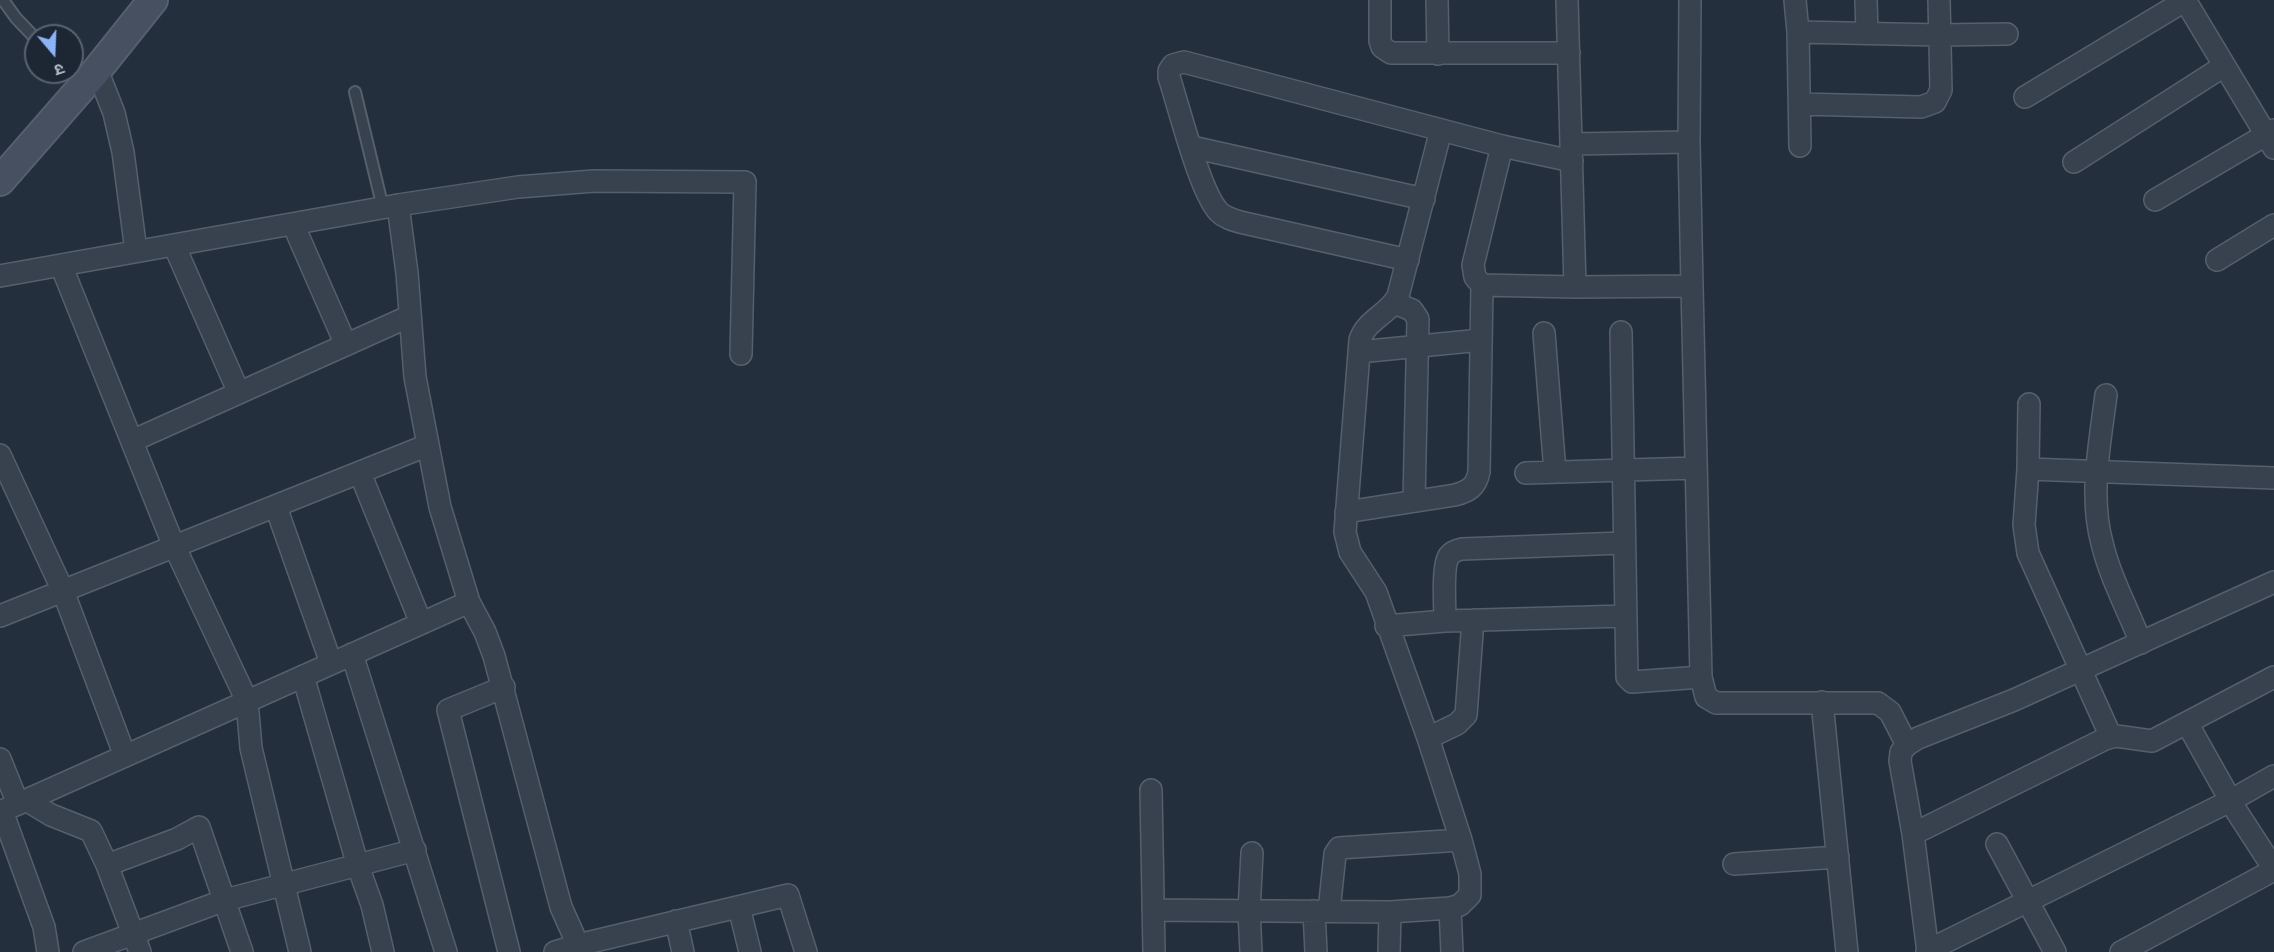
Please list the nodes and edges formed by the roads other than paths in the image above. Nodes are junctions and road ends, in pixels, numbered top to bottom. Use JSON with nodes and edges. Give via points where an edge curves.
{"nodes":[{"id":1,"x":3,"y":0,"type":"edge"},
{"id":2,"x":153,"y":0,"type":"edge"},
{"id":3,"x":1380,"y":0,"type":"edge"},
{"id":4,"x":1437,"y":0,"type":"edge"},
{"id":5,"x":1567,"y":0,"type":"edge"},
{"id":6,"x":1690,"y":0,"type":"edge"},
{"id":7,"x":1796,"y":0,"type":"edge"},
{"id":8,"x":1866,"y":0,"type":"edge"},
{"id":9,"x":1939,"y":0,"type":"edge"},
{"id":10,"x":2186,"y":0,"type":"edge"},
{"id":11,"x":24,"y":26,"type":"edge"},
{"id":12,"x":1798,"y":32,"type":"junction"},
{"id":13,"x":1867,"y":33,"type":"junction"},
{"id":14,"x":2007,"y":34,"type":"dead end"},
{"id":15,"x":1940,"y":35,"type":"junction"},
{"id":16,"x":1569,"y":53,"type":"junction"},
{"id":17,"x":1438,"y":54,"type":"junction"},
{"id":18,"x":2224,"y":66,"type":"junction"},
{"id":19,"x":84,"y":76,"type":"edge"},
{"id":20,"x":78,"y":84,"type":"edge"},
{"id":21,"x":355,"y":92,"type":"dead end"},
{"id":22,"x":2025,"y":97,"type":"dead end"},
{"id":23,"x":1800,"y":104,"type":"junction"},
{"id":24,"x":1441,"y":130,"type":"junction"},
{"id":25,"x":2271,"y":138,"type":"edge"},
{"id":26,"x":1689,"y":142,"type":"junction"},
{"id":27,"x":1502,"y":146,"type":"junction"},
{"id":28,"x":1800,"y":146,"type":"dead end"},
{"id":29,"x":1192,"y":147,"type":"junction"},
{"id":30,"x":1572,"y":152,"type":"junction"},
{"id":31,"x":2074,"y":162,"type":"dead end"},
{"id":32,"x":0,"y":181,"type":"edge"},
{"id":33,"x":1424,"y":199,"type":"junction"},
{"id":34,"x":2155,"y":200,"type":"dead end"},
{"id":35,"x":391,"y":206,"type":"junction"},
{"id":36,"x":293,"y":224,"type":"junction"},
{"id":37,"x":2274,"y":225,"type":"edge"},
{"id":38,"x":174,"y":245,"type":"junction"},
{"id":39,"x":136,"y":252,"type":"junction"},
{"id":40,"x":2217,"y":260,"type":"dead end"},
{"id":41,"x":1408,"y":261,"type":"junction"},
{"id":42,"x":61,"y":265,"type":"junction"},
{"id":43,"x":0,"y":276,"type":"edge"},
{"id":44,"x":1482,"y":285,"type":"junction"},
{"id":45,"x":1692,"y":286,"type":"junction"},
{"id":46,"x":1575,"y":287,"type":"junction"},
{"id":47,"x":1395,"y":303,"type":"junction"},
{"id":48,"x":410,"y":316,"type":"junction"},
{"id":49,"x":1621,"y":332,"type":"dead end"},
{"id":50,"x":1544,"y":333,"type":"dead end"},
{"id":51,"x":1481,"y":340,"type":"junction"},
{"id":52,"x":346,"y":345,"type":"junction"},
{"id":53,"x":1418,"y":345,"type":"junction"},
{"id":54,"x":1359,"y":352,"type":"junction"},
{"id":55,"x":741,"y":354,"type":"dead end"},
{"id":56,"x":239,"y":393,"type":"junction"},
{"id":57,"x":2106,"y":395,"type":"dead end"},
{"id":58,"x":2029,"y":404,"type":"dead end"},
{"id":59,"x":132,"y":441,"type":"junction"},
{"id":60,"x":428,"y":445,"type":"junction"},
{"id":61,"x":0,"y":455,"type":"edge"},
{"id":62,"x":1696,"y":468,"type":"junction"},
{"id":63,"x":2028,"y":469,"type":"junction"},
{"id":64,"x":1623,"y":470,"type":"junction"},
{"id":65,"x":1555,"y":472,"type":"junction"},
{"id":66,"x":2096,"y":472,"type":"junction"},
{"id":67,"x":360,"y":473,"type":"junction"},
{"id":68,"x":1526,"y":473,"type":"dead end"},
{"id":69,"x":2274,"y":478,"type":"edge"},
{"id":70,"x":6,"y":483,"type":"edge"},
{"id":71,"x":1414,"y":501,"type":"junction"},
{"id":72,"x":276,"y":507,"type":"junction"},
{"id":73,"x":1346,"y":512,"type":"junction"},
{"id":74,"x":1623,"y":543,"type":"junction"},
{"id":75,"x":175,"y":546,"type":"junction"},
{"id":76,"x":2274,"y":582,"type":"edge"},
{"id":77,"x":63,"y":591,"type":"junction"},
{"id":78,"x":469,"y":602,"type":"junction"},
{"id":79,"x":0,"y":616,"type":"edge"},
{"id":80,"x":1626,"y":616,"type":"junction"},
{"id":81,"x":1473,"y":620,"type":"junction"},
{"id":82,"x":1445,"y":621,"type":"junction"},
{"id":83,"x":421,"y":623,"type":"junction"},
{"id":84,"x":1386,"y":626,"type":"junction"},
{"id":85,"x":2141,"y":642,"type":"junction"},
{"id":86,"x":352,"y":654,"type":"junction"},
{"id":87,"x":331,"y":663,"type":"junction"},
{"id":88,"x":2079,"y":669,"type":"junction"},
{"id":89,"x":303,"y":676,"type":"junction"},
{"id":90,"x":2274,"y":677,"type":"edge"},
{"id":91,"x":1701,"y":678,"type":"junction"},
{"id":92,"x":504,"y":687,"type":"junction"},
{"id":93,"x":247,"y":701,"type":"junction"},
{"id":94,"x":1822,"y":702,"type":"junction"},
{"id":95,"x":2187,"y":723,"type":"junction"},
{"id":96,"x":2111,"y":736,"type":"junction"},
{"id":97,"x":1428,"y":738,"type":"junction"},
{"id":98,"x":1907,"y":745,"type":"junction"},
{"id":99,"x":125,"y":756,"type":"junction"},
{"id":100,"x":0,"y":759,"type":"edge"},
{"id":101,"x":2274,"y":776,"type":"edge"},
{"id":102,"x":1151,"y":790,"type":"dead end"},
{"id":103,"x":2230,"y":801,"type":"junction"},
{"id":104,"x":11,"y":807,"type":"edge"},
{"id":105,"x":1913,"y":834,"type":"junction"},
{"id":106,"x":1461,"y":840,"type":"junction"},
{"id":107,"x":1997,"y":844,"type":"dead end"},
{"id":108,"x":415,"y":850,"type":"junction"},
{"id":109,"x":1252,"y":853,"type":"dead end"},
{"id":110,"x":1838,"y":857,"type":"junction"},
{"id":111,"x":1734,"y":864,"type":"dead end"},
{"id":112,"x":107,"y":865,"type":"junction"},
{"id":113,"x":358,"y":866,"type":"junction"},
{"id":114,"x":2274,"y":869,"type":"edge"},
{"id":115,"x":284,"y":884,"type":"junction"},
{"id":116,"x":225,"y":900,"type":"junction"},
{"id":117,"x":2029,"y":901,"type":"junction"},
{"id":118,"x":740,"y":907,"type":"junction"},
{"id":119,"x":1450,"y":908,"type":"junction"},
{"id":120,"x":1154,"y":910,"type":"junction"},
{"id":121,"x":1249,"y":911,"type":"junction"},
{"id":122,"x":1322,"y":911,"type":"junction"},
{"id":123,"x":1390,"y":912,"type":"junction"},
{"id":124,"x":676,"y":921,"type":"junction"},
{"id":125,"x":136,"y":943,"type":"edge"},
{"id":126,"x":579,"y":948,"type":"edge"},
{"id":127,"x":1927,"y":951,"type":"edge"},
{"id":128,"x":48,"y":952,"type":"edge"},
{"id":129,"x":84,"y":952,"type":"edge"},
{"id":130,"x":242,"y":952,"type":"edge"},
{"id":131,"x":300,"y":952,"type":"edge"},
{"id":132,"x":383,"y":952,"type":"edge"},
{"id":133,"x":446,"y":952,"type":"edge"},
{"id":134,"x":509,"y":952,"type":"edge"},
{"id":135,"x":555,"y":952,"type":"edge"},
{"id":136,"x":683,"y":952,"type":"edge"},
{"id":137,"x":750,"y":952,"type":"edge"},
{"id":138,"x":806,"y":952,"type":"edge"},
{"id":139,"x":1154,"y":952,"type":"edge"},
{"id":140,"x":1251,"y":952,"type":"edge"},
{"id":141,"x":1316,"y":952,"type":"edge"},
{"id":142,"x":1389,"y":952,"type":"edge"},
{"id":143,"x":1452,"y":952,"type":"edge"},
{"id":144,"x":1847,"y":952,"type":"edge"},
{"id":145,"x":2055,"y":952,"type":"edge"},
{"id":146,"x":2121,"y":952,"type":"edge"}],
"edges":[{"from":1,"to":11,"type":"lane"},
{"from":2,"to":19,"type":"street"},
{"from":3,"to":17,"type":"street","via":[[1380,41],[1386,51]]},
{"from":4,"to":17,"type":"street"},
{"from":5,"to":16,"type":"street"},
{"from":6,"to":26,"type":"street"},
{"from":7,"to":12,"type":"street"},
{"from":8,"to":13,"type":"street"},
{"from":9,"to":15,"type":"street"},
{"from":10,"to":18,"type":"street"},
{"from":10,"to":22,"type":"street"},
{"from":12,"to":13,"type":"street"},
{"from":12,"to":23,"type":"street"},
{"from":13,"to":15,"type":"street"},
{"from":14,"to":15,"type":"street"},
{"from":15,"to":23,"type":"street","via":[[1941,90],[1935,102],[1921,106]]},
{"from":16,"to":17,"type":"street"},
{"from":16,"to":30,"type":"street"},
{"from":18,"to":25,"type":"street"},
{"from":18,"to":31,"type":"street"},
{"from":19,"to":39,"type":"street","via":[[114,112]]},
{"from":20,"to":32,"type":"street"},
{"from":21,"to":35,"type":"lane"},
{"from":23,"to":28,"type":"street"},
{"from":24,"to":27,"type":"street"},
{"from":24,"to":29,"type":"street","via":[[1179,62],[1170,68],[1169,77]]},
{"from":24,"to":33,"type":"street"},
{"from":25,"to":34,"type":"street"},
{"from":26,"to":30,"type":"street"},
{"from":26,"to":45,"type":"street"},
{"from":27,"to":30,"type":"street"},
{"from":27,"to":44,"type":"street","via":[[1473,265],[1475,277]]},
{"from":29,"to":33,"type":"street"},
{"from":29,"to":41,"type":"street","via":[[1204,186],[1228,219]]},
{"from":30,"to":46,"type":"street"},
{"from":33,"to":41,"type":"street"},
{"from":35,"to":36,"type":"street"},
{"from":35,"to":48,"type":"street","via":[[407,273]]},
{"from":35,"to":55,"type":"street","via":[[518,187],[594,181],[745,182]]},
{"from":36,"to":38,"type":"street"},
{"from":36,"to":52,"type":"street"},
{"from":37,"to":40,"type":"street"},
{"from":38,"to":39,"type":"street"},
{"from":38,"to":56,"type":"street"},
{"from":39,"to":42,"type":"street"},
{"from":41,"to":47,"type":"street"},
{"from":42,"to":43,"type":"street"},
{"from":42,"to":59,"type":"street"},
{"from":44,"to":46,"type":"street"},
{"from":44,"to":51,"type":"street"},
{"from":45,"to":46,"type":"street"},
{"from":45,"to":62,"type":"street"},
{"from":47,"to":53,"type":"street","via":[[1417,315]]},
{"from":47,"to":54,"type":"street","via":[[1362,332]]},
{"from":48,"to":52,"type":"street"},
{"from":48,"to":60,"type":"street","via":[[415,377]]},
{"from":49,"to":64,"type":"street"},
{"from":50,"to":65,"type":"street"},
{"from":51,"to":53,"type":"street"},
{"from":51,"to":71,"type":"street","via":[[1477,482],[1464,492]]},
{"from":52,"to":56,"type":"street"},
{"from":53,"to":54,"type":"street"},
{"from":53,"to":71,"type":"street"},
{"from":54,"to":73,"type":"street"},
{"from":56,"to":59,"type":"street"},
{"from":57,"to":66,"type":"street"},
{"from":58,"to":63,"type":"street"},
{"from":59,"to":75,"type":"street"},
{"from":60,"to":67,"type":"street"},
{"from":60,"to":78,"type":"street","via":[[440,507]]},
{"from":61,"to":70,"type":"street"},
{"from":62,"to":64,"type":"street"},
{"from":62,"to":91,"type":"street"},
{"from":63,"to":66,"type":"street"},
{"from":63,"to":88,"type":"street","via":[[2024,525],[2028,554]]},
{"from":64,"to":65,"type":"street"},
{"from":64,"to":74,"type":"street"},
{"from":65,"to":68,"type":"street"},
{"from":66,"to":69,"type":"street"},
{"from":66,"to":85,"type":"street","via":[[2102,543]]},
{"from":67,"to":72,"type":"street"},
{"from":67,"to":83,"type":"street"},
{"from":70,"to":77,"type":"street"},
{"from":71,"to":73,"type":"street"},
{"from":72,"to":75,"type":"street"},
{"from":72,"to":87,"type":"street"},
{"from":73,"to":84,"type":"street","via":[[1346,543],[1376,592]]},
{"from":74,"to":80,"type":"street"},
{"from":74,"to":82,"type":"street","via":[[1455,551],[1446,565]]},
{"from":75,"to":77,"type":"street"},
{"from":75,"to":93,"type":"street"},
{"from":76,"to":85,"type":"street"},
{"from":77,"to":79,"type":"street"},
{"from":77,"to":99,"type":"street"},
{"from":78,"to":83,"type":"street"},
{"from":78,"to":92,"type":"street","via":[[485,632]]},
{"from":80,"to":81,"type":"street"},
{"from":80,"to":91,"type":"street","via":[[1629,681]]},
{"from":81,"to":82,"type":"street"},
{"from":81,"to":97,"type":"street","via":[[1466,715],[1457,724]]},
{"from":82,"to":84,"type":"street"},
{"from":83,"to":86,"type":"street"},
{"from":84,"to":97,"type":"street"},
{"from":85,"to":88,"type":"street"},
{"from":86,"to":87,"type":"street"},
{"from":86,"to":108,"type":"street"},
{"from":87,"to":89,"type":"street"},
{"from":88,"to":96,"type":"street"},
{"from":88,"to":98,"type":"street"},
{"from":89,"to":93,"type":"street"},
{"from":89,"to":113,"type":"street"},
{"from":90,"to":95,"type":"street"},
{"from":91,"to":94,"type":"street","via":[[1704,694],[1711,702]]},
{"from":92,"to":126,"type":"street","via":[[561,907]]},
{"from":92,"to":134,"type":"street","via":[[448,710]]},
{"from":93,"to":99,"type":"street"},
{"from":93,"to":115,"type":"street","via":[[251,748]]},
{"from":94,"to":98,"type":"street","via":[[1878,703],[1890,712]]},
{"from":94,"to":110,"type":"street"},
{"from":95,"to":96,"type":"street","via":[[2152,741]]},
{"from":95,"to":103,"type":"street"},
{"from":96,"to":105,"type":"street"},
{"from":97,"to":106,"type":"street"},
{"from":98,"to":105,"type":"street","via":[[1900,761]]},
{"from":99,"to":104,"type":"street"},
{"from":100,"to":104,"type":"street"},
{"from":101,"to":103,"type":"street"},
{"from":102,"to":120,"type":"street"},
{"from":103,"to":114,"type":"street"},
{"from":103,"to":117,"type":"street"},
{"from":104,"to":112,"type":"street","via":[[51,815],[91,831]]},
{"from":104,"to":128,"type":"street","via":[[18,861],[44,927]]},
{"from":105,"to":127,"type":"street"},
{"from":106,"to":119,"type":"street","via":[[1470,874],[1470,895]]},
{"from":106,"to":122,"type":"street","via":[[1339,848]]},
{"from":107,"to":117,"type":"street"},
{"from":108,"to":113,"type":"street"},
{"from":108,"to":133,"type":"street"},
{"from":109,"to":121,"type":"street"},
{"from":110,"to":111,"type":"street"},
{"from":110,"to":144,"type":"street"},
{"from":112,"to":116,"type":"street","via":[[199,827]]},
{"from":112,"to":125,"type":"street"},
{"from":113,"to":115,"type":"street"},
{"from":113,"to":132,"type":"street"},
{"from":114,"to":146,"type":"street"},
{"from":115,"to":116,"type":"street"},
{"from":115,"to":131,"type":"street"},
{"from":116,"to":125,"type":"street"},
{"from":116,"to":130,"type":"street"},
{"from":117,"to":127,"type":"street"},
{"from":117,"to":145,"type":"street"},
{"from":118,"to":124,"type":"street"},
{"from":118,"to":137,"type":"street"},
{"from":118,"to":138,"type":"street","via":[[788,895]]},
{"from":119,"to":123,"type":"street"},
{"from":119,"to":143,"type":"street"},
{"from":120,"to":121,"type":"street"},
{"from":120,"to":139,"type":"street"},
{"from":121,"to":122,"type":"street"},
{"from":121,"to":140,"type":"street"},
{"from":122,"to":123,"type":"street"},
{"from":122,"to":141,"type":"street"},
{"from":123,"to":142,"type":"street"},
{"from":124,"to":126,"type":"street"},
{"from":124,"to":136,"type":"street"},
{"from":125,"to":129,"type":"street"},
{"from":126,"to":135,"type":"street"}]}
